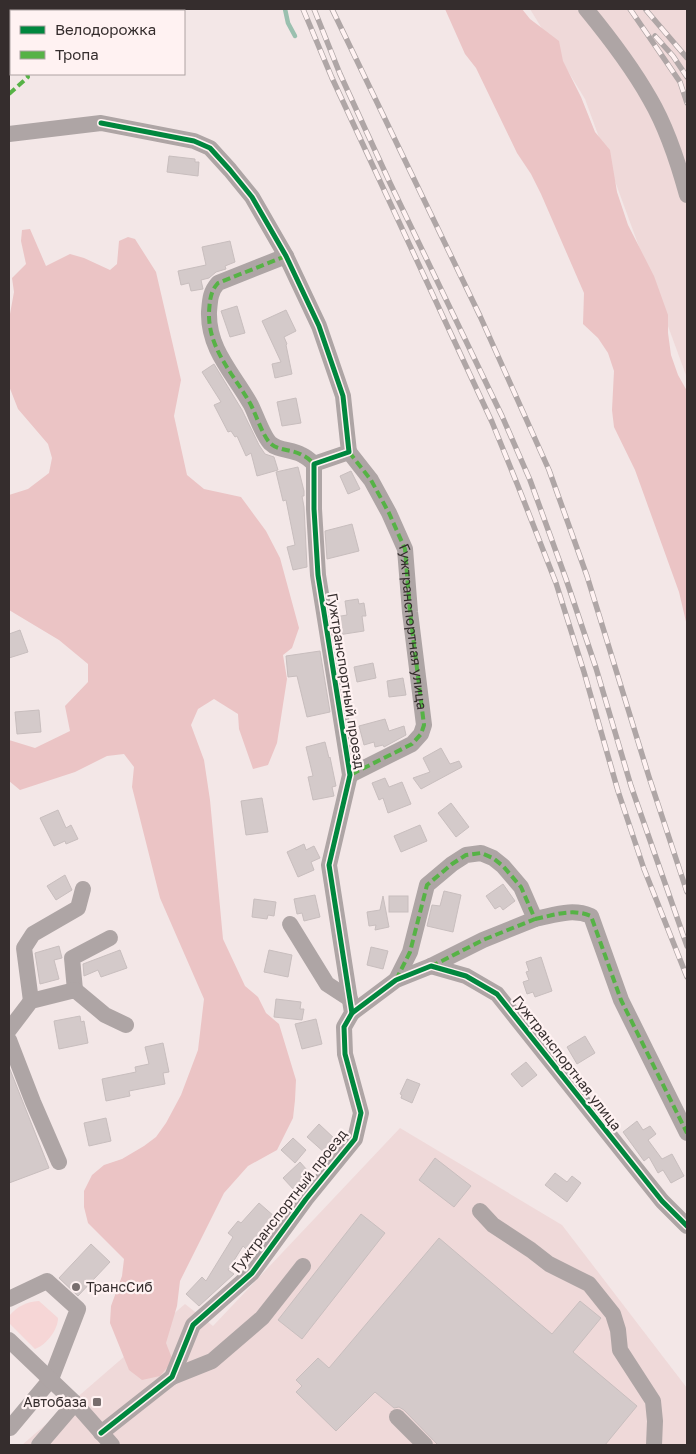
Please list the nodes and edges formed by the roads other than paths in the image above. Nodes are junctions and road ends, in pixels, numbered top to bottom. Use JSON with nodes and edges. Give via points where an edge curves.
{"nodes":[{"id":1,"x":586,"y":9,"type":"edge"},
{"id":2,"x":9,"y":134,"type":"edge"},
{"id":3,"x":687,"y":195,"type":"edge"},
{"id":4,"x":286,"y":256,"type":"junction"},
{"id":5,"x":349,"y":452,"type":"junction"},
{"id":6,"x":314,"y":464,"type":"junction"},
{"id":7,"x":350,"y":775,"type":"junction"},
{"id":8,"x":83,"y":889,"type":"dead end"},
{"id":9,"x":535,"y":919,"type":"junction"},
{"id":10,"x":290,"y":924,"type":"dead end"},
{"id":11,"x":110,"y":938,"type":"dead end"},
{"id":12,"x":431,"y":966,"type":"junction"},
{"id":13,"x":396,"y":980,"type":"junction"},
{"id":14,"x":74,"y":990,"type":"junction"},
{"id":15,"x":31,"y":1001,"type":"junction"},
{"id":16,"x":351,"y":1006,"type":"junction"},
{"id":17,"x":126,"y":1025,"type":"dead end"},
{"id":18,"x":9,"y":1030,"type":"edge"},
{"id":19,"x":9,"y":1040,"type":"edge"},
{"id":20,"x":687,"y":1133,"type":"edge"},
{"id":21,"x":59,"y":1162,"type":"dead end"},
{"id":22,"x":480,"y":1211,"type":"dead end"},
{"id":23,"x":687,"y":1226,"type":"edge"},
{"id":24,"x":303,"y":1266,"type":"dead end"},
{"id":25,"x":9,"y":1299,"type":"edge"},
{"id":26,"x":9,"y":1340,"type":"edge"},
{"id":27,"x":172,"y":1377,"type":"junction"},
{"id":28,"x":51,"y":1379,"type":"junction"},
{"id":29,"x":75,"y":1403,"type":"junction"},
{"id":30,"x":397,"y":1417,"type":"dead end"},
{"id":31,"x":10,"y":1428,"type":"edge"},
{"id":32,"x":101,"y":1433,"type":"junction"},
{"id":33,"x":39,"y":1445,"type":"edge"},
{"id":34,"x":112,"y":1445,"type":"edge"},
{"id":35,"x":425,"y":1445,"type":"edge"},
{"id":36,"x":654,"y":1445,"type":"edge"}],
"edges":[{"from":1,"to":3,"type":"street","via":[[610,38],[650,99],[680,169]]},
{"from":2,"to":4,"type":"street","via":[[101,123],[194,141],[210,148],[252,197]]},
{"from":4,"to":5,"type":"street","via":[[319,326],[343,396]]},
{"from":4,"to":6,"type":"street","via":[[218,283],[212,290],[210,301],[211,332],[217,352],[250,403],[271,444],[303,455]]},
{"from":5,"to":6,"type":"street"},
{"from":5,"to":7,"type":"street","name":"Гужтранспортная улица","via":[[371,480],[404,550],[424,725],[412,744]]},
{"from":6,"to":7,"type":"street","name":"Гужтранспортный проезд","via":[[318,575]]},
{"from":7,"to":16,"type":"street","name":"Гужтранспортный проезд","via":[[329,865]]},
{"from":8,"to":15,"type":"street","via":[[78,908],[33,934],[24,948]]},
{"from":9,"to":12,"type":"street"},
{"from":9,"to":13,"type":"street","via":[[521,887],[503,866],[481,853],[466,855],[427,885],[410,952]]},
{"from":9,"to":20,"type":"street","via":[[570,911],[591,916],[621,1000]]},
{"from":10,"to":16,"type":"street","via":[[327,984]]},
{"from":11,"to":14,"type":"street","via":[[72,958]]},
{"from":12,"to":13,"type":"street"},
{"from":12,"to":23,"type":"street","name":"Гужтранспортная улица","via":[[466,976],[497,994],[662,1201]]},
{"from":13,"to":16,"type":"street"},
{"from":14,"to":15,"type":"street"},
{"from":14,"to":17,"type":"street","via":[[105,1015]]},
{"from":15,"to":18,"type":"street"},
{"from":16,"to":27,"type":"street","name":"Гужтранспортный проезд","via":[[344,1027],[345,1054],[361,1113],[355,1139],[252,1273],[193,1325]]},
{"from":19,"to":21,"type":"street"},
{"from":22,"to":36,"type":"street","via":[[493,1225],[549,1264],[589,1284],[613,1314],[620,1350],[653,1401],[656,1421]]},
{"from":24,"to":27,"type":"street","via":[[262,1318],[212,1361]]},
{"from":25,"to":28,"type":"street","via":[[47,1280],[78,1309]]},
{"from":26,"to":28,"type":"street"},
{"from":27,"to":32,"type":"street","name":"Гужтранспортный проезд"},
{"from":28,"to":29,"type":"street"},
{"from":28,"to":31,"type":"street"},
{"from":29,"to":32,"type":"street"},
{"from":29,"to":33,"type":"street"},
{"from":30,"to":35,"type":"street"},
{"from":32,"to":34,"type":"street"}]}
